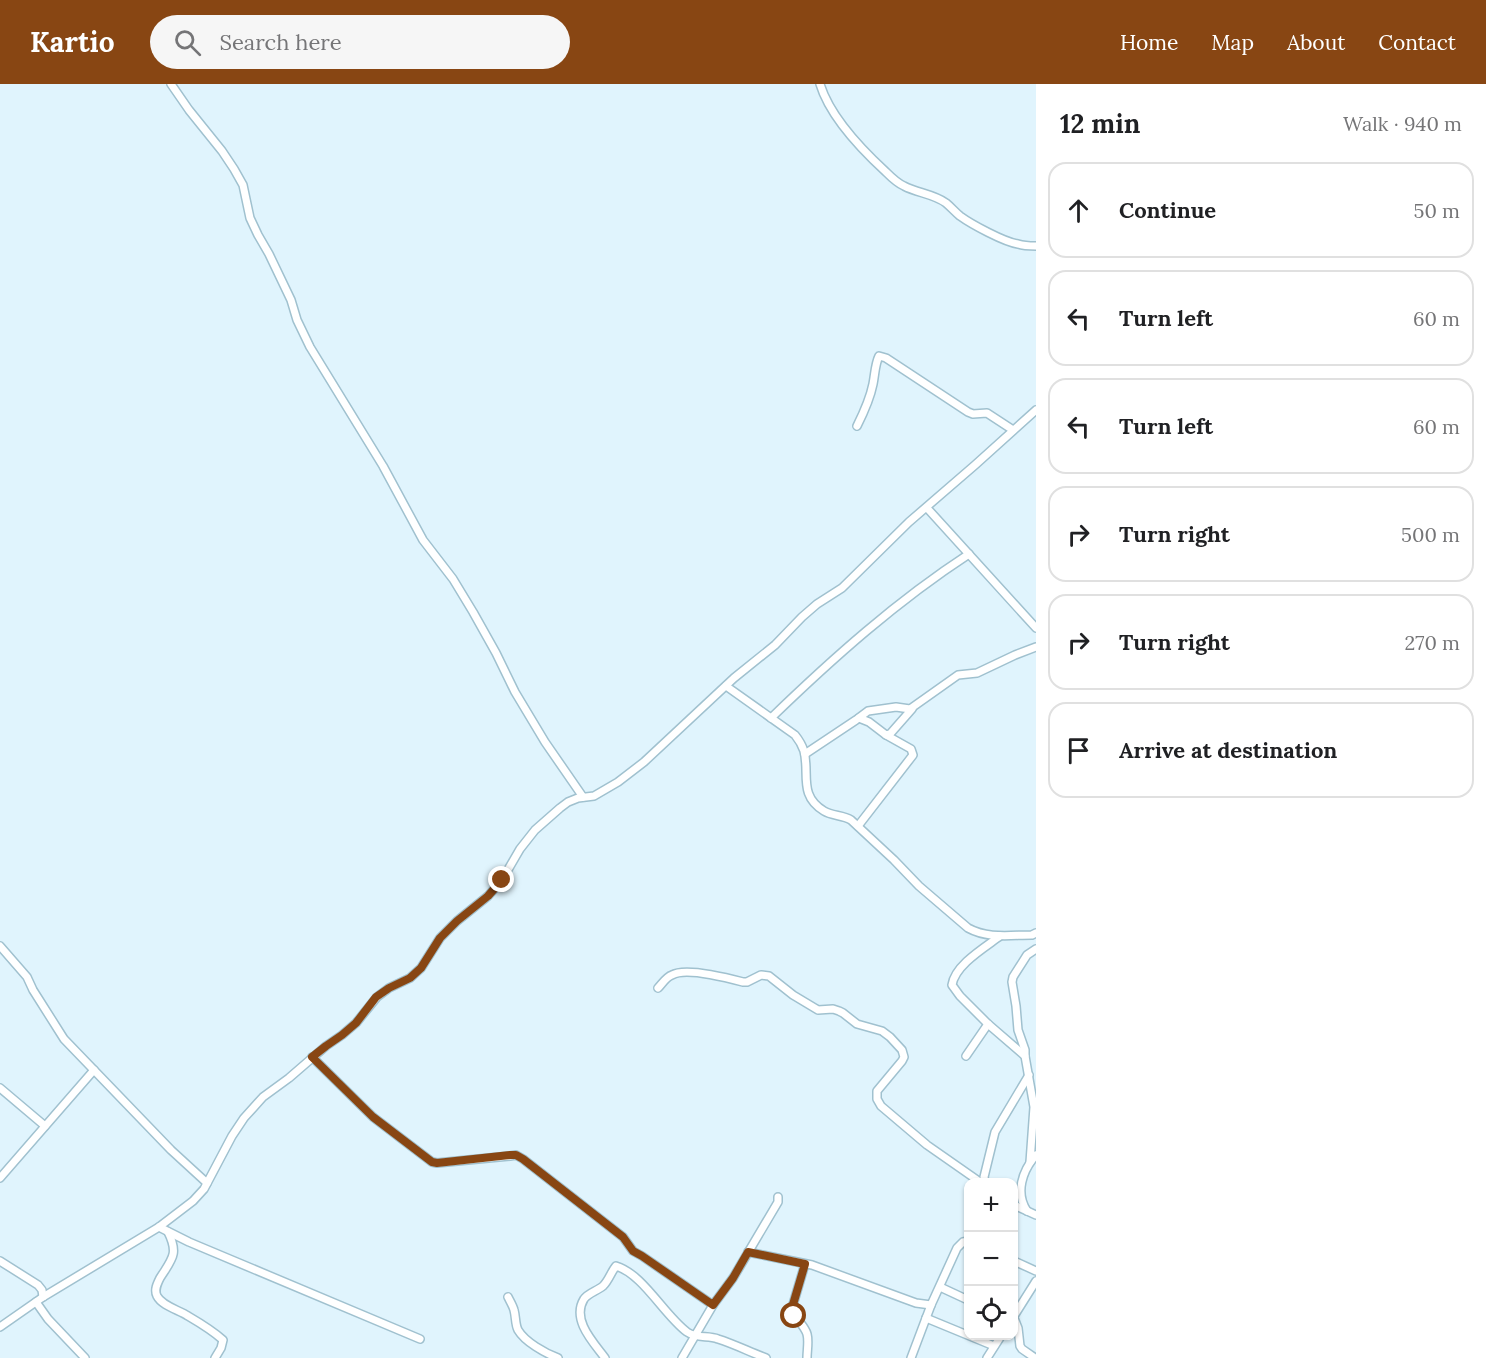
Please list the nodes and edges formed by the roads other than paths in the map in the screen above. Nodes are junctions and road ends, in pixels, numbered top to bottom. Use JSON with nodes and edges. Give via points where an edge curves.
{"nodes":[{"id":1,"x":171,"y":84,"type":"edge"},
{"id":2,"x":820,"y":84,"type":"edge"},
{"id":3,"x":1036,"y":246,"type":"edge"},
{"id":4,"x":1036,"y":410,"type":"edge"},
{"id":5,"x":857,"y":426,"type":"dead end"},
{"id":6,"x":1014,"y":430,"type":"junction"},
{"id":7,"x":927,"y":508,"type":"junction"},
{"id":8,"x":969,"y":554,"type":"junction"},
{"id":9,"x":1036,"y":628,"type":"edge"},
{"id":10,"x":1036,"y":647,"type":"edge"},
{"id":11,"x":726,"y":686,"type":"junction"},
{"id":12,"x":912,"y":708,"type":"junction"},
{"id":13,"x":771,"y":718,"type":"junction"},
{"id":14,"x":859,"y":718,"type":"junction"},
{"id":15,"x":886,"y":735,"type":"junction"},
{"id":16,"x":805,"y":754,"type":"junction"},
{"id":17,"x":583,"y":797,"type":"junction"},
{"id":18,"x":858,"y":826,"type":"junction"},
{"id":19,"x":1036,"y":933,"type":"edge"},
{"id":20,"x":1000,"y":936,"type":"junction"},
{"id":21,"x":0,"y":946,"type":"edge"},
{"id":22,"x":1036,"y":949,"type":"edge"},
{"id":23,"x":658,"y":988,"type":"dead end"},
{"id":24,"x":988,"y":1024,"type":"junction"},
{"id":25,"x":966,"y":1056,"type":"dead end"},
{"id":26,"x":1025,"y":1056,"type":"junction"},
{"id":27,"x":312,"y":1057,"type":"junction"},
{"id":28,"x":94,"y":1070,"type":"junction"},
{"id":29,"x":1029,"y":1075,"type":"junction"},
{"id":30,"x":0,"y":1088,"type":"edge"},
{"id":31,"x":45,"y":1126,"type":"junction"},
{"id":32,"x":1036,"y":1155,"type":"edge"},
{"id":33,"x":1030,"y":1162,"type":"junction"},
{"id":34,"x":0,"y":1178,"type":"edge"},
{"id":35,"x":974,"y":1178,"type":"edge"},
{"id":36,"x":984,"y":1178,"type":"edge"},
{"id":37,"x":207,"y":1183,"type":"junction"},
{"id":38,"x":778,"y":1197,"type":"dead end"},
{"id":39,"x":1018,"y":1207,"type":"edge"},
{"id":40,"x":1027,"y":1211,"type":"junction"},
{"id":41,"x":1036,"y":1215,"type":"edge"},
{"id":42,"x":159,"y":1227,"type":"junction"},
{"id":43,"x":167,"y":1231,"type":"junction"},
{"id":44,"x":964,"y":1242,"type":"edge"},
{"id":45,"x":748,"y":1252,"type":"junction"},
{"id":46,"x":0,"y":1261,"type":"edge"},
{"id":47,"x":1018,"y":1263,"type":"edge"},
{"id":48,"x":805,"y":1264,"type":"junction"},
{"id":49,"x":1036,"y":1271,"type":"edge"},
{"id":50,"x":1036,"y":1281,"type":"edge"},
{"id":51,"x":940,"y":1287,"type":"junction"},
{"id":52,"x":43,"y":1297,"type":"junction"},
{"id":53,"x":508,"y":1297,"type":"dead end"},
{"id":54,"x":964,"y":1298,"type":"edge"},
{"id":55,"x":36,"y":1302,"type":"junction"},
{"id":56,"x":713,"y":1305,"type":"junction"},
{"id":57,"x":931,"y":1305,"type":"junction"},
{"id":58,"x":1018,"y":1310,"type":"edge"},
{"id":59,"x":926,"y":1318,"type":"junction"},
{"id":60,"x":1,"y":1324,"type":"edge"},
{"id":61,"x":1018,"y":1328,"type":"edge"},
{"id":62,"x":695,"y":1337,"type":"junction"},
{"id":63,"x":420,"y":1339,"type":"dead end"},
{"id":64,"x":998,"y":1340,"type":"edge"},
{"id":65,"x":994,"y":1346,"type":"junction"},
{"id":66,"x":989,"y":1357,"type":"edge"},
{"id":67,"x":85,"y":1358,"type":"edge"},
{"id":68,"x":215,"y":1358,"type":"edge"},
{"id":69,"x":558,"y":1358,"type":"edge"},
{"id":70,"x":605,"y":1358,"type":"edge"},
{"id":71,"x":682,"y":1358,"type":"edge"},
{"id":72,"x":766,"y":1358,"type":"edge"},
{"id":73,"x":807,"y":1358,"type":"edge"},
{"id":74,"x":911,"y":1358,"type":"edge"},
{"id":75,"x":1035,"y":1358,"type":"edge"}],
"edges":[{"from":1,"to":17,"type":"street","via":[[234,169],[243,185],[250,218],[270,254],[306,340],[423,540],[473,612],[515,693]]},
{"from":2,"to":3,"type":"street","via":[[848,132],[898,183],[946,203],[970,223],[996,235],[1016,244]]},
{"from":4,"to":6,"type":"street"},
{"from":5,"to":6,"type":"street","via":[[873,386],[879,356],[968,412],[987,413]]},
{"from":6,"to":7,"type":"street"},
{"from":7,"to":8,"type":"street"},
{"from":7,"to":11,"type":"street","via":[[842,588],[817,604]]},
{"from":8,"to":9,"type":"street"},
{"from":8,"to":13,"type":"street","via":[[867,629]]},
{"from":10,"to":12,"type":"street","via":[[977,674],[958,675]]},
{"from":11,"to":13,"type":"street"},
{"from":11,"to":17,"type":"street","via":[[644,762],[594,796]]},
{"from":12,"to":14,"type":"street","via":[[868,711]]},
{"from":12,"to":15,"type":"street"},
{"from":13,"to":16,"type":"street","via":[[795,735]]},
{"from":14,"to":15,"type":"street"},
{"from":14,"to":16,"type":"street"},
{"from":15,"to":18,"type":"street","via":[[911,749],[913,755]]},
{"from":16,"to":18,"type":"street","via":[[806,785],[813,801],[826,813],[847,817]]},
{"from":17,"to":27,"type":"street","via":[[560,808],[528,838],[502,880],[440,938],[421,968],[376,997],[356,1023]]},
{"from":18,"to":20,"type":"street","via":[[968,928]]},
{"from":19,"to":20,"type":"street"},
{"from":20,"to":24,"type":"street","via":[[968,960],[952,985]]},
{"from":21,"to":28,"type":"street","via":[[27,977],[64,1039]]},
{"from":22,"to":26,"type":"street","via":[[1027,955],[1012,982]]},
{"from":23,"to":35,"type":"street","via":[[678,972],[743,982],[765,975],[818,1010],[843,1012],[857,1024],[882,1031],[904,1057],[877,1091],[881,1106]]},
{"from":24,"to":25,"type":"street"},
{"from":24,"to":26,"type":"street"},
{"from":26,"to":29,"type":"street"},
{"from":27,"to":37,"type":"street","via":[[244,1118]]},
{"from":27,"to":56,"type":"street","via":[[373,1117],[432,1162],[516,1155],[623,1237],[635,1253]]},
{"from":28,"to":31,"type":"street"},
{"from":28,"to":37,"type":"street"},
{"from":29,"to":33,"type":"street","via":[[1034,1107]]},
{"from":29,"to":36,"type":"street","via":[[994,1132]]},
{"from":30,"to":31,"type":"street"},
{"from":31,"to":34,"type":"street"},
{"from":32,"to":33,"type":"street"},
{"from":33,"to":40,"type":"street","via":[[1020,1190]]},
{"from":37,"to":42,"type":"street","via":[[193,1201]]},
{"from":38,"to":45,"type":"street"},
{"from":39,"to":40,"type":"street"},
{"from":40,"to":41,"type":"street"},
{"from":42,"to":43,"type":"street"},
{"from":42,"to":52,"type":"street"},
{"from":43,"to":63,"type":"street"},
{"from":43,"to":68,"type":"street","via":[[174,1255],[156,1293],[162,1301],[223,1340]]},
{"from":44,"to":51,"type":"street","via":[[957,1248]]},
{"from":45,"to":48,"type":"street"},
{"from":45,"to":56,"type":"street"},
{"from":46,"to":52,"type":"street","via":[[38,1285]]},
{"from":47,"to":49,"type":"street"},
{"from":48,"to":57,"type":"street"},
{"from":48,"to":73,"type":"street","via":[[792,1308],[807,1335]]},
{"from":50,"to":58,"type":"street"},
{"from":51,"to":54,"type":"street"},
{"from":51,"to":57,"type":"street"},
{"from":52,"to":55,"type":"street"},
{"from":53,"to":69,"type":"street","via":[[520,1332]]},
{"from":55,"to":60,"type":"street"},
{"from":55,"to":67,"type":"street"},
{"from":56,"to":62,"type":"street"},
{"from":57,"to":59,"type":"street"},
{"from":59,"to":65,"type":"street"},
{"from":59,"to":74,"type":"street"},
{"from":61,"to":75,"type":"street","via":[[1020,1346]]},
{"from":62,"to":70,"type":"street","via":[[632,1274],[616,1266],[606,1283],[584,1299],[580,1319]]},
{"from":62,"to":71,"type":"street"},
{"from":62,"to":72,"type":"street","via":[[718,1339]]},
{"from":64,"to":65,"type":"street"},
{"from":65,"to":66,"type":"street"}]}
